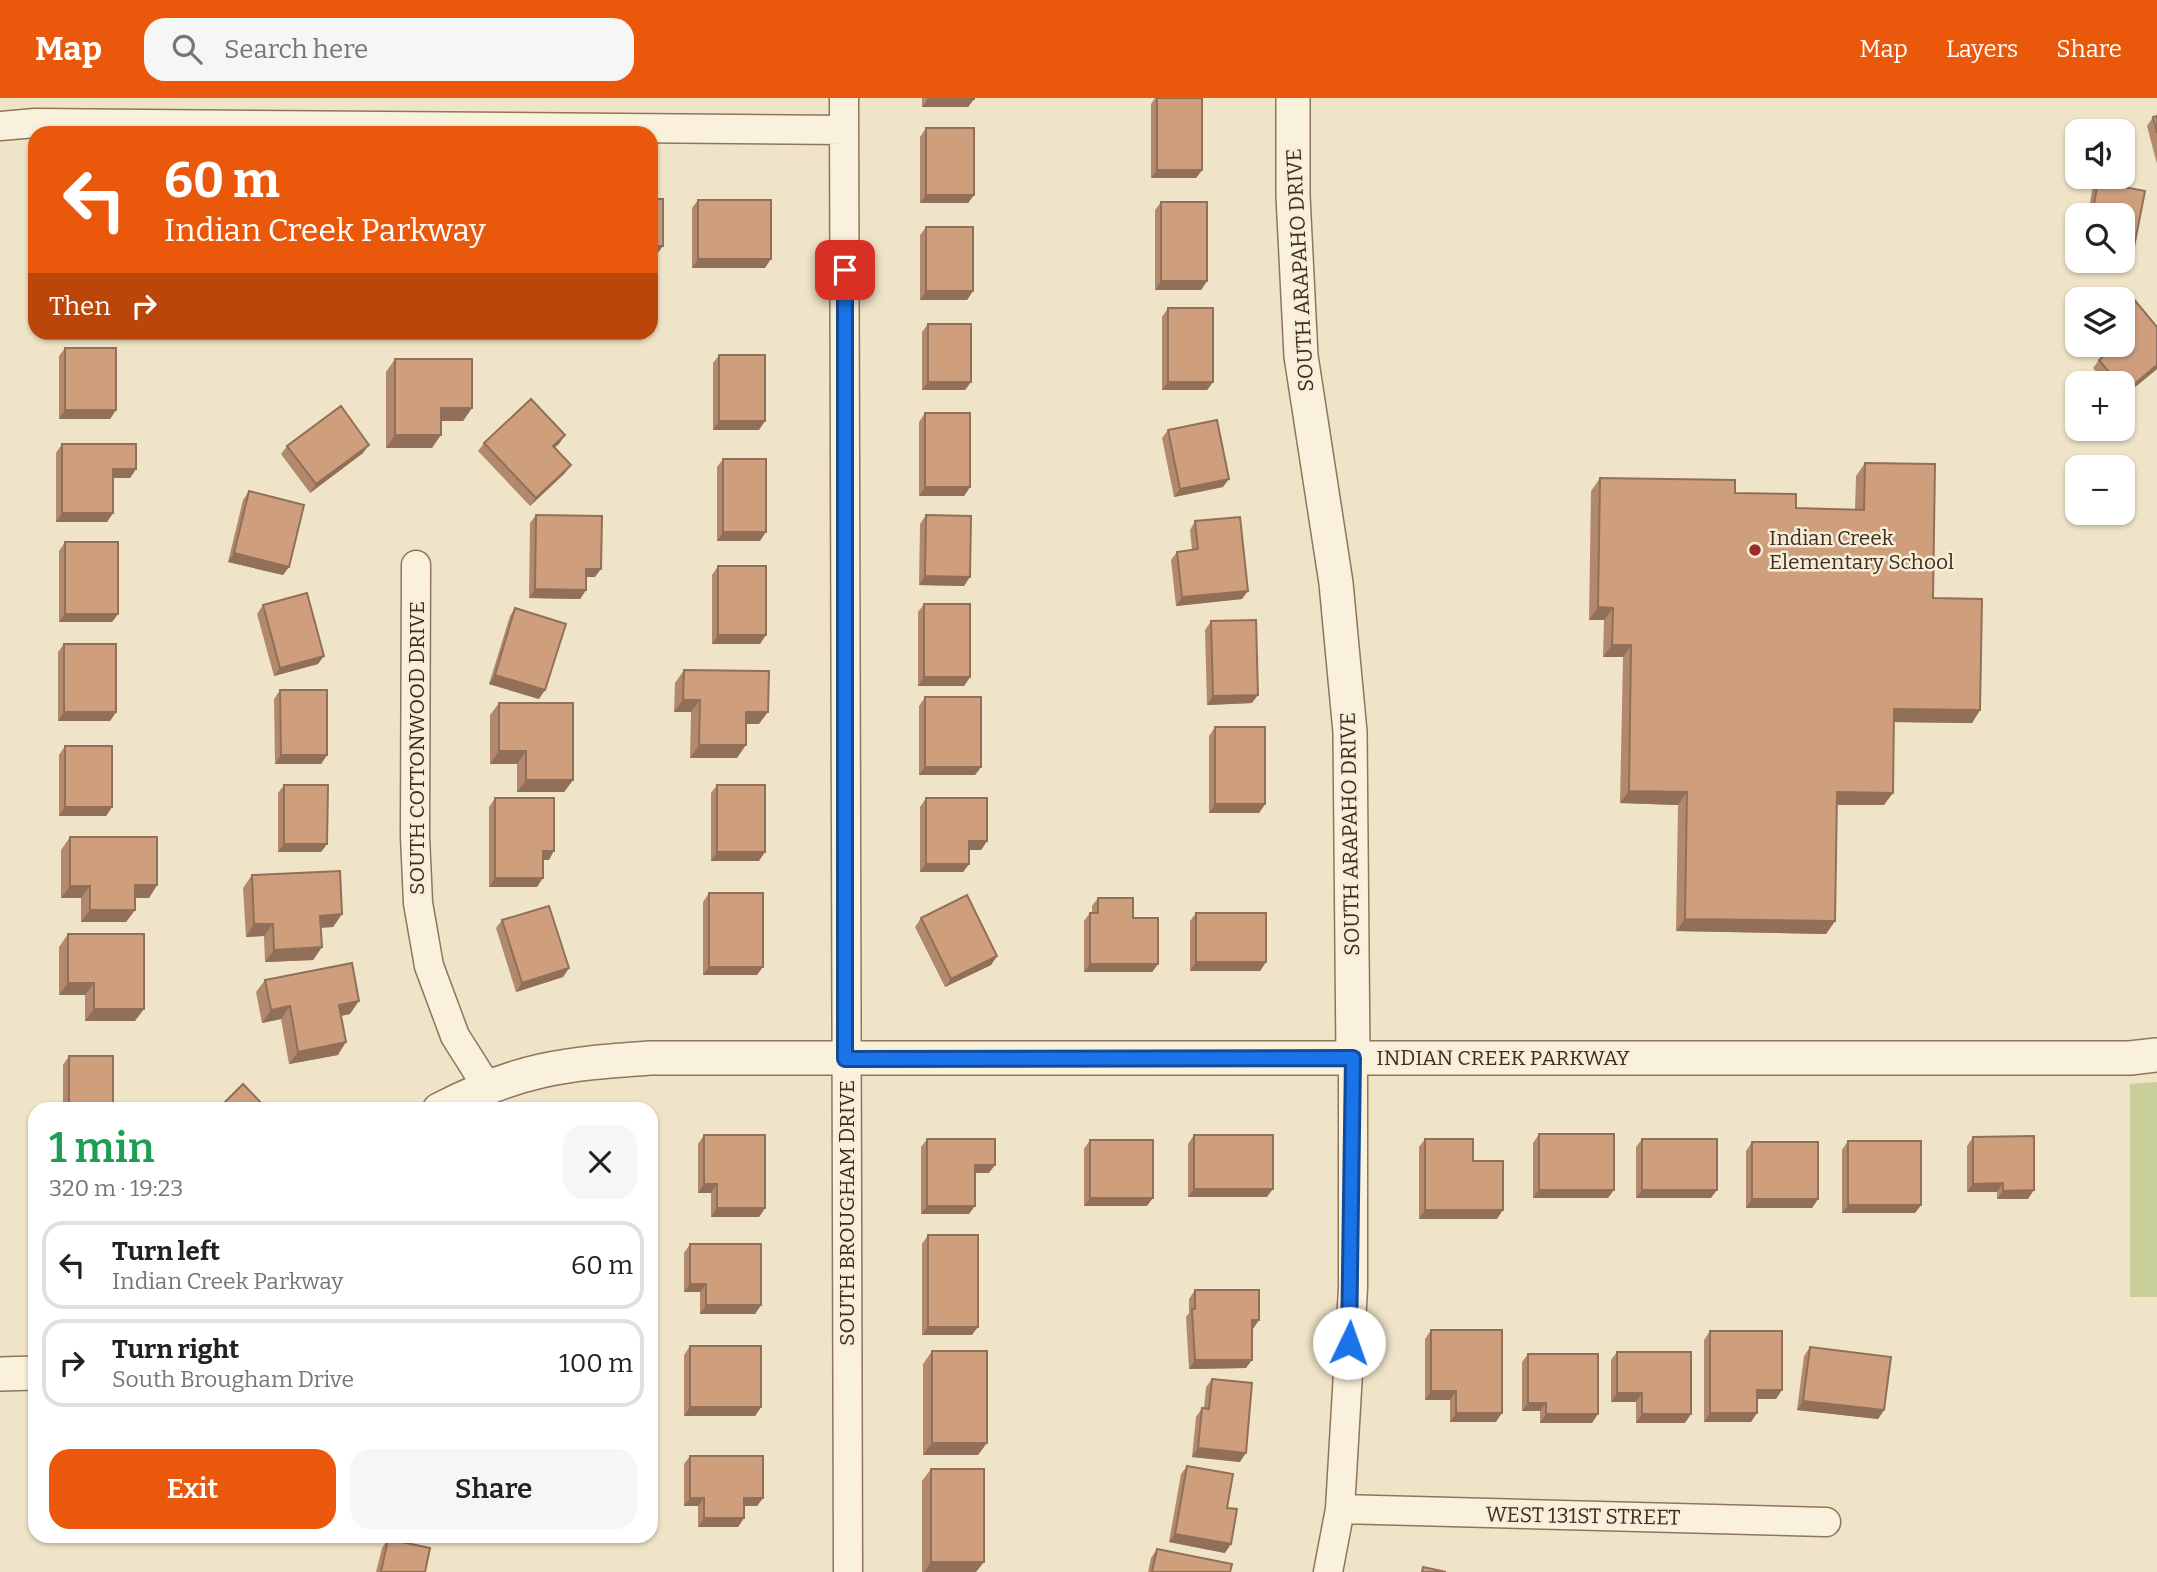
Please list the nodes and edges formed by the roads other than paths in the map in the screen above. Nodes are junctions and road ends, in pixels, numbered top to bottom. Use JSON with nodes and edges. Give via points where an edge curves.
{"nodes":[{"id":1,"x":844,"y":98,"type":"edge"},
{"id":2,"x":1293,"y":98,"type":"edge"},
{"id":3,"x":0,"y":126,"type":"edge"},
{"id":4,"x":414,"y":126,"type":"edge"},
{"id":5,"x":658,"y":128,"type":"edge"},
{"id":6,"x":844,"y":130,"type":"junction"},
{"id":7,"x":416,"y":565,"type":"dead end"},
{"id":8,"x":2157,"y":1055,"type":"edge"},
{"id":9,"x":1353,"y":1058,"type":"junction"},
{"id":10,"x":845,"y":1059,"type":"junction"},
{"id":11,"x":486,"y":1085,"type":"junction"},
{"id":12,"x":454,"y":1102,"type":"edge"},
{"id":13,"x":28,"y":1373,"type":"edge"},
{"id":14,"x":0,"y":1374,"type":"edge"},
{"id":15,"x":1340,"y":1509,"type":"junction"},
{"id":16,"x":1826,"y":1522,"type":"dead end"},
{"id":17,"x":848,"y":1572,"type":"edge"},
{"id":18,"x":1328,"y":1572,"type":"edge"}],
"edges":[{"from":1,"to":6,"type":"street","name":"SOUTH BROUGHAM DRIVE"},
{"from":2,"to":9,"type":"street","name":"SOUTH ARAPAHO DRIVE","via":[[1301,356],[1336,583],[1350,733]]},
{"from":3,"to":4,"type":"street"},
{"from":5,"to":6,"type":"street"},
{"from":6,"to":10,"type":"street","name":"SOUTH BROUGHAM DRIVE"},
{"from":7,"to":11,"type":"street","name":"SOUTH COTTONWOOD DRIVE","via":[[418,903],[429,966],[455,1036]]},
{"from":8,"to":9,"type":"street","name":"INDIAN CREEK PARKWAY"},
{"from":9,"to":10,"type":"street","name":"INDIAN CREEK PARKWAY"},
{"from":9,"to":15,"type":"street","name":"SOUTH ARAPAHO DRIVE","via":[[1353,1288]]},
{"from":10,"to":11,"type":"street","name":"INDIAN CREEK PARKWAY","via":[[650,1058],[571,1063]]},
{"from":10,"to":17,"type":"street","name":"SOUTH BROUGHAM DRIVE"},
{"from":11,"to":12,"type":"street","name":"INDIAN CREEK PARKWAY"},
{"from":13,"to":14,"type":"street"},
{"from":15,"to":16,"type":"street","name":"WEST 131ST STREET"},
{"from":15,"to":18,"type":"street","name":"SOUTH ARAPAHO DRIVE"}]}
